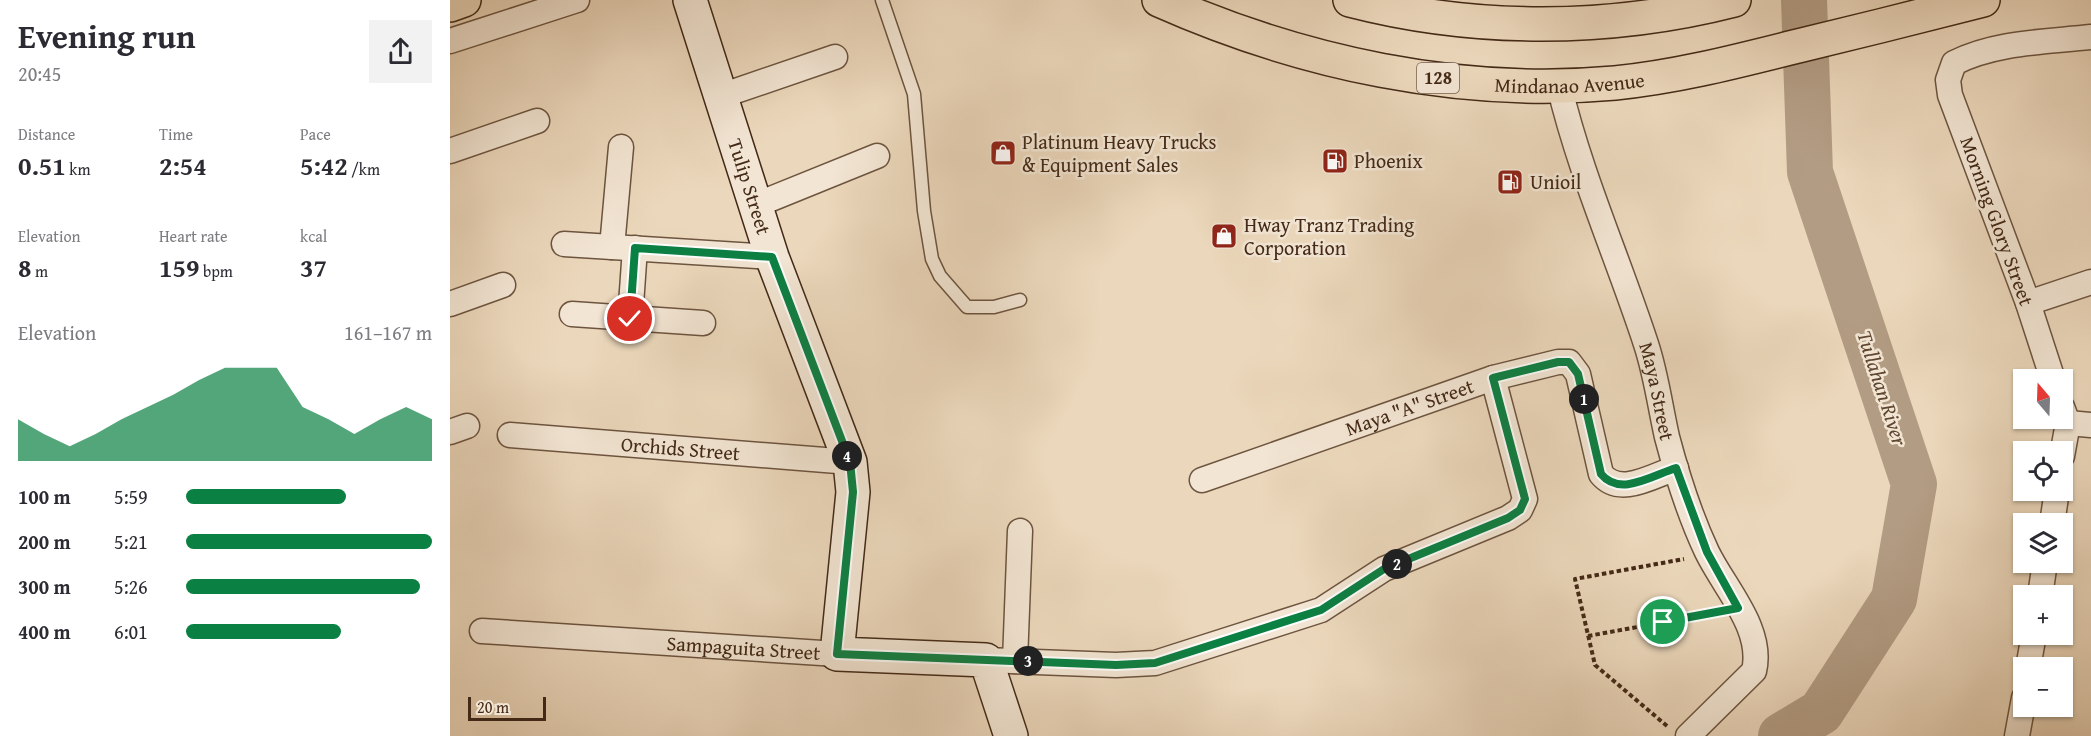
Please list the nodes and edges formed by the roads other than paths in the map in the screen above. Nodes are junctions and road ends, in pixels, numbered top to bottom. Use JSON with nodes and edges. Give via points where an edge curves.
{"nodes":[{"id":1,"x":464,"y":0,"type":"edge"},
{"id":2,"x":577,"y":0,"type":"edge"},
{"id":3,"x":690,"y":0,"type":"edge"},
{"id":4,"x":882,"y":0,"type":"edge"},
{"id":5,"x":1159,"y":0,"type":"edge"},
{"id":6,"x":1350,"y":0,"type":"edge"},
{"id":7,"x":1983,"y":0,"type":"edge"},
{"id":8,"x":1726,"y":2,"type":"edge"},
{"id":9,"x":450,"y":5,"type":"edge"},
{"id":10,"x":1440,"y":9,"type":"edge"},
{"id":11,"x":2091,"y":37,"type":"edge"},
{"id":12,"x":450,"y":41,"type":"edge"},
{"id":13,"x":835,"y":57,"type":"dead end"},
{"id":14,"x":1559,"y":86,"type":"junction"},
{"id":15,"x":721,"y":96,"type":"junction"},
{"id":16,"x":537,"y":121,"type":"dead end"},
{"id":17,"x":621,"y":147,"type":"dead end"},
{"id":18,"x":450,"y":151,"type":"edge"},
{"id":19,"x":877,"y":156,"type":"dead end"},
{"id":20,"x":756,"y":205,"type":"junction"},
{"id":21,"x":564,"y":244,"type":"dead end"},
{"id":22,"x":623,"y":248,"type":"junction"},
{"id":23,"x":772,"y":257,"type":"junction"},
{"id":24,"x":2091,"y":282,"type":"edge"},
{"id":25,"x":503,"y":285,"type":"dead end"},
{"id":26,"x":1020,"y":300,"type":"dead end"},
{"id":27,"x":2028,"y":303,"type":"junction"},
{"id":28,"x":450,"y":304,"type":"edge"},
{"id":29,"x":572,"y":314,"type":"dead end"},
{"id":30,"x":630,"y":319,"type":"junction"},
{"id":31,"x":703,"y":323,"type":"dead end"},
{"id":32,"x":2049,"y":369,"type":"edge"},
{"id":33,"x":1493,"y":378,"type":"junction"},
{"id":34,"x":2074,"y":419,"type":"edge"},
{"id":35,"x":510,"y":435,"type":"dead end"},
{"id":36,"x":2067,"y":441,"type":"edge"},
{"id":37,"x":850,"y":462,"type":"junction"},
{"id":38,"x":1676,"y":468,"type":"junction"},
{"id":39,"x":1202,"y":480,"type":"dead end"},
{"id":40,"x":1020,"y":531,"type":"dead end"},
{"id":41,"x":482,"y":631,"type":"dead end"},
{"id":42,"x":837,"y":654,"type":"junction"},
{"id":43,"x":1000,"y":660,"type":"junction"},
{"id":44,"x":2020,"y":717,"type":"edge"},
{"id":45,"x":1679,"y":733,"type":"edge"},
{"id":46,"x":1011,"y":736,"type":"edge"},
{"id":47,"x":2017,"y":736,"type":"edge"}],
"edges":[{"from":1,"to":9,"type":"main road"},
{"from":2,"to":12,"type":"street"},
{"from":3,"to":15,"type":"street","name":"Tulip Street"},
{"from":4,"to":26,"type":"lane","via":[[914,94],[932,259],[940,276],[967,307],[994,307]]},
{"from":5,"to":14,"type":"main road","name":"Mindanao Avenue","number":"128","via":[[1282,47],[1363,69],[1517,86]]},
{"from":6,"to":10,"type":"main road"},
{"from":7,"to":14,"type":"main road","name":"Mindanao Avenue","number":"128","via":[[1727,64],[1616,82]]},
{"from":8,"to":10,"type":"main road","via":[[1654,16],[1590,22],[1504,23]]},
{"from":11,"to":27,"type":"street","name":"Morning Glory Street","via":[[1970,55],[1954,63],[1948,80],[1950,95]]},
{"from":13,"to":15,"type":"street"},
{"from":14,"to":38,"type":"street","name":"Maya Street","via":[[1568,124],[1647,347]]},
{"from":15,"to":20,"type":"street","name":"Tulip Street"},
{"from":16,"to":18,"type":"street"},
{"from":17,"to":22,"type":"street"},
{"from":19,"to":20,"type":"street"},
{"from":20,"to":23,"type":"street","name":"Tulip Street"},
{"from":21,"to":22,"type":"street"},
{"from":22,"to":23,"type":"street"},
{"from":22,"to":30,"type":"street"},
{"from":23,"to":37,"type":"street","name":"Tulip Street"},
{"from":24,"to":27,"type":"street"},
{"from":25,"to":28,"type":"street"},
{"from":27,"to":32,"type":"street","name":"Morning Glory Street"},
{"from":29,"to":30,"type":"street"},
{"from":30,"to":31,"type":"street"},
{"from":33,"to":38,"type":"street","name":"Maya \"A\" Street","via":[[1569,362],[1578,374],[1601,474],[1608,482],[1622,486]]},
{"from":33,"to":39,"type":"street","name":"Maya \"A\" Street"},
{"from":33,"to":43,"type":"street","name":"Sampaguita Street","via":[[1525,499],[1520,510],[1508,518],[1384,569],[1321,610],[1155,663]]},
{"from":34,"to":36,"type":"street"},
{"from":35,"to":37,"type":"street","name":"Orchids Street"},
{"from":37,"to":42,"type":"street","name":"Tulip Street","via":[[853,492]]},
{"from":38,"to":45,"type":"street","name":"Maya Street","via":[[1707,552],[1756,645],[1758,657],[1755,671]]},
{"from":40,"to":43,"type":"street"},
{"from":41,"to":42,"type":"street","name":"Sampaguita Street"},
{"from":42,"to":43,"type":"street","name":"Sampaguita Street"},
{"from":43,"to":46,"type":"street"},
{"from":44,"to":47,"type":"street"}]}
